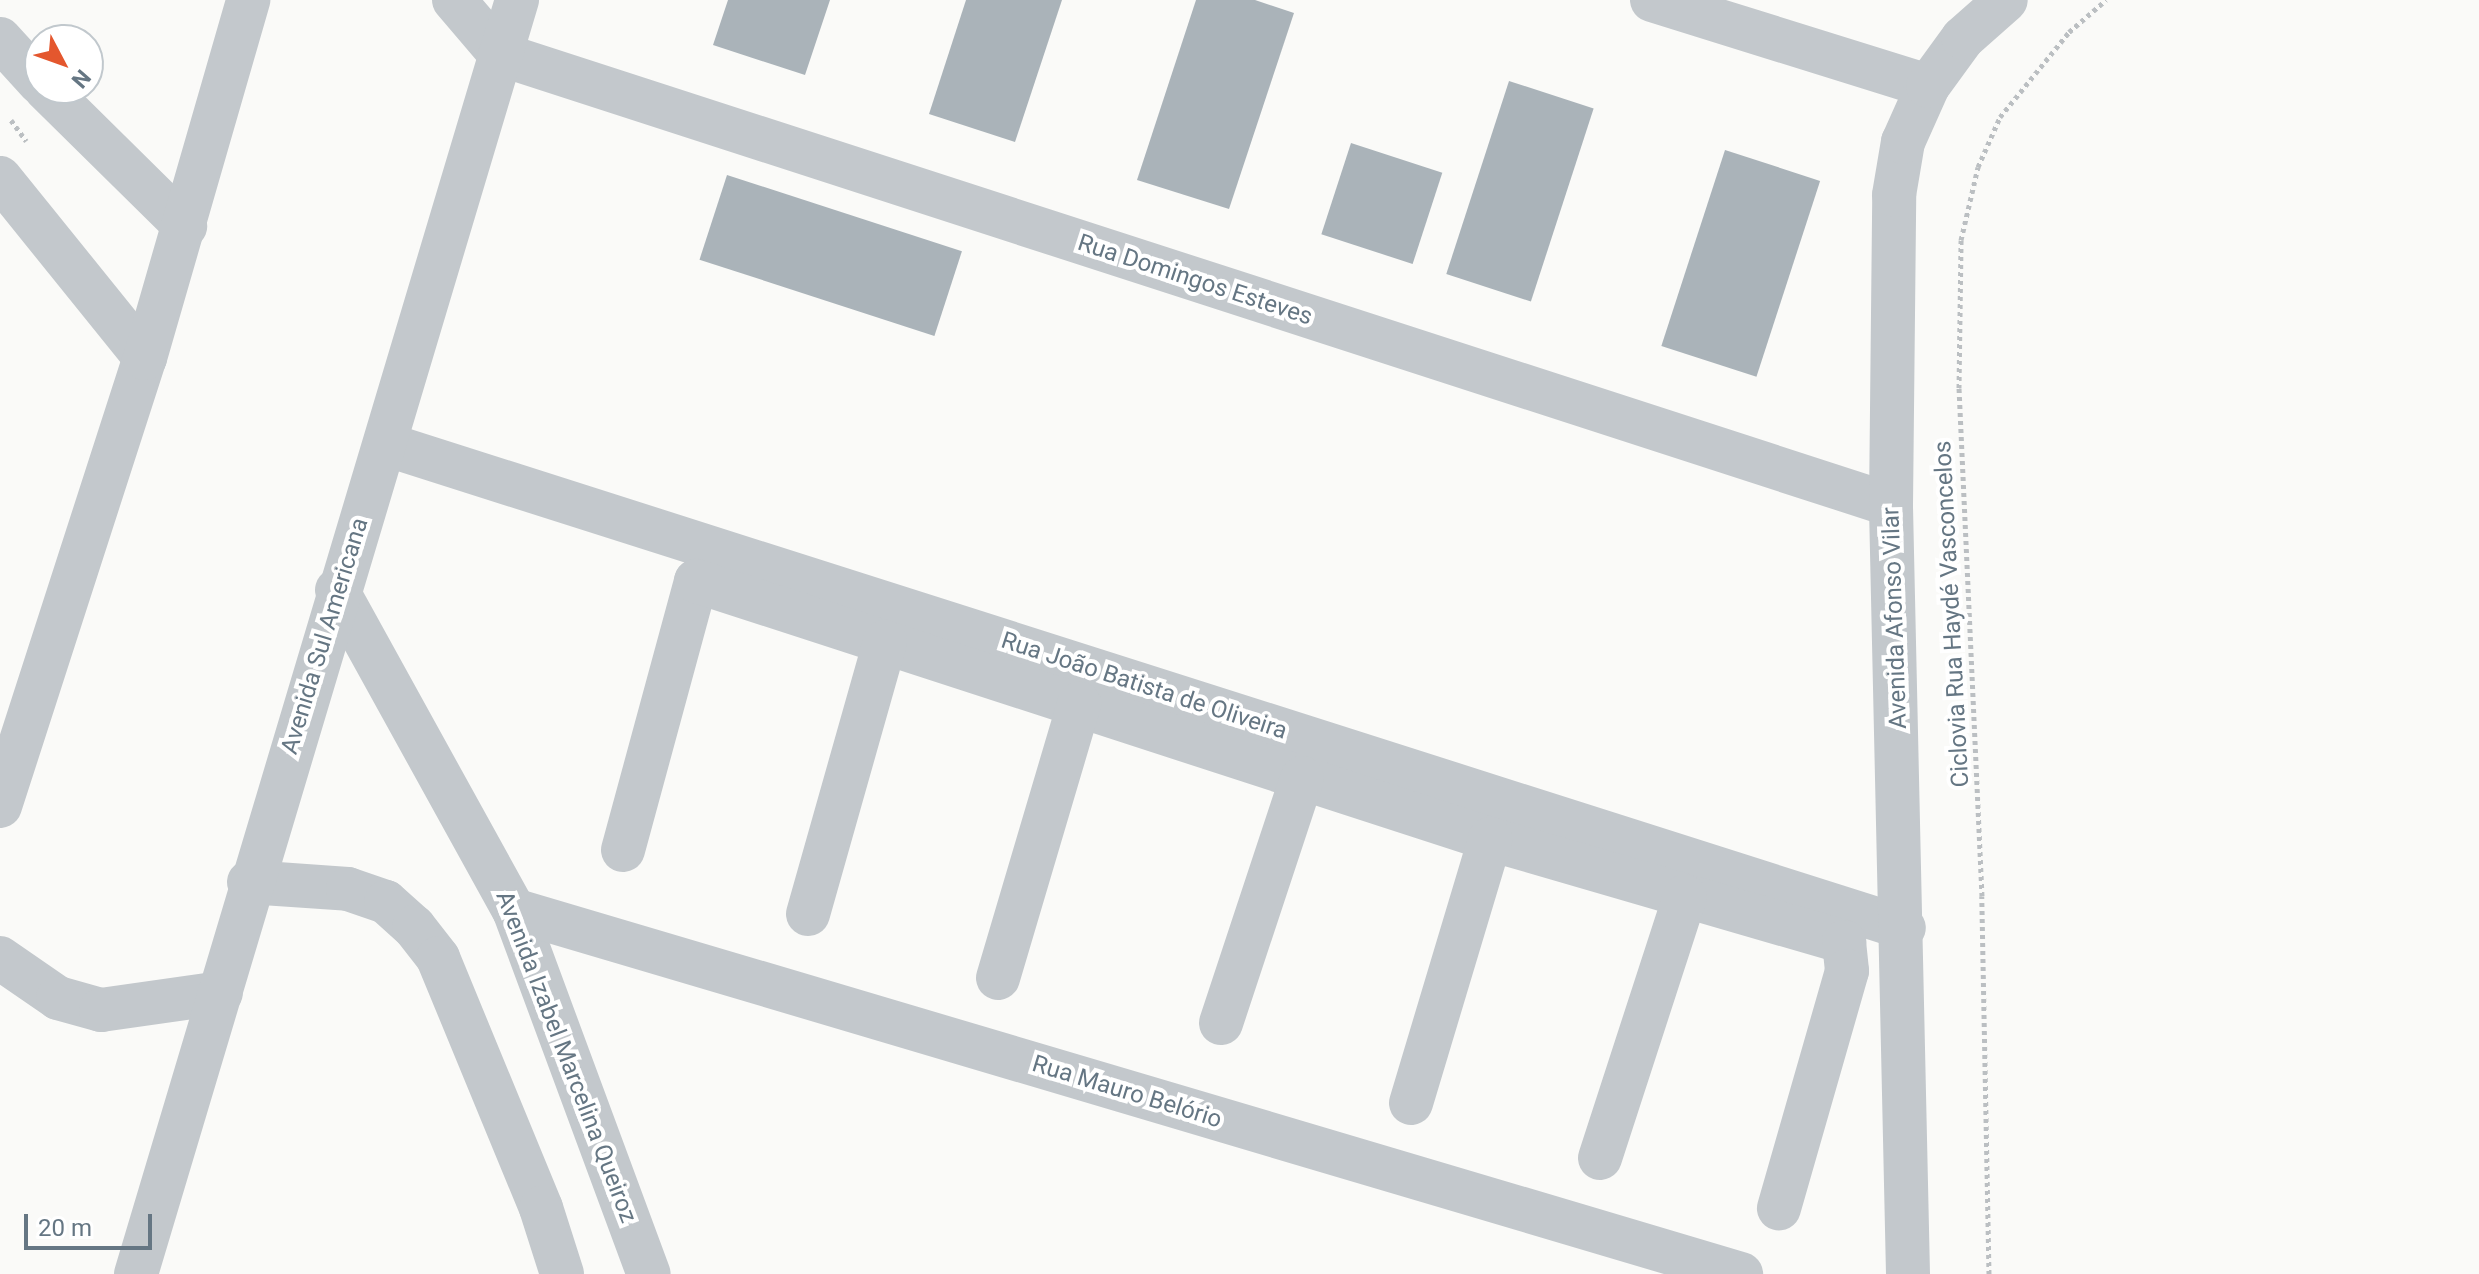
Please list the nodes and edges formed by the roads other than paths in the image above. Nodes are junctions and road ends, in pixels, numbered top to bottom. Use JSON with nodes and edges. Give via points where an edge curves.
{"nodes":[{"id":1,"x":248,"y":0,"type":"edge"},
{"id":2,"x":454,"y":0,"type":"edge"},
{"id":3,"x":517,"y":0,"type":"edge"},
{"id":4,"x":1652,"y":0,"type":"edge"},
{"id":5,"x":2006,"y":0,"type":"edge"},
{"id":6,"x":0,"y":39,"type":"edge"},
{"id":7,"x":500,"y":54,"type":"junction"},
{"id":8,"x":24,"y":65,"type":"edge"},
{"id":9,"x":1928,"y":86,"type":"junction"},
{"id":10,"x":61,"y":104,"type":"edge"},
{"id":11,"x":0,"y":178,"type":"edge"},
{"id":12,"x":185,"y":226,"type":"junction"},
{"id":13,"x":145,"y":358,"type":"junction"},
{"id":14,"x":385,"y":444,"type":"junction"},
{"id":15,"x":1891,"y":505,"type":"junction"},
{"id":16,"x":337,"y":590,"type":"junction"},
{"id":17,"x":885,"y":642,"type":"junction"},
{"id":18,"x":1079,"y":704,"type":"junction"},
{"id":19,"x":1302,"y":778,"type":"junction"},
{"id":20,"x":0,"y":806,"type":"edge"},
{"id":21,"x":1490,"y":839,"type":"junction"},
{"id":22,"x":623,"y":850,"type":"dead end"},
{"id":23,"x":249,"y":882,"type":"junction"},
{"id":24,"x":1685,"y":896,"type":"junction"},
{"id":25,"x":514,"y":910,"type":"junction"},
{"id":26,"x":808,"y":914,"type":"dead end"},
{"id":27,"x":1904,"y":944,"type":"junction"},
{"id":28,"x":1846,"y":956,"type":"junction"},
{"id":29,"x":0,"y":958,"type":"edge"},
{"id":30,"x":998,"y":978,"type":"dead end"},
{"id":31,"x":221,"y":993,"type":"junction"},
{"id":32,"x":1221,"y":1023,"type":"dead end"},
{"id":33,"x":1411,"y":1103,"type":"dead end"},
{"id":34,"x":1600,"y":1158,"type":"dead end"},
{"id":35,"x":1779,"y":1208,"type":"dead end"},
{"id":36,"x":136,"y":1274,"type":"edge"},
{"id":37,"x":562,"y":1274,"type":"edge"},
{"id":38,"x":649,"y":1274,"type":"edge"},
{"id":39,"x":1741,"y":1274,"type":"edge"},
{"id":40,"x":1908,"y":1274,"type":"edge"}],
"edges":[{"from":1,"to":12,"type":"street"},
{"from":2,"to":7,"type":"street"},
{"from":3,"to":7,"type":"street","name":"Avenida Sul Americana"},
{"from":4,"to":9,"type":"street"},
{"from":5,"to":9,"type":"street","name":"Avenida Afonso Vilar","via":[[1963,38]]},
{"from":6,"to":8,"type":"street"},
{"from":7,"to":14,"type":"street","name":"Avenida Sul Americana"},
{"from":7,"to":15,"type":"street","name":"Rua Domingos Esteves"},
{"from":9,"to":15,"type":"street","name":"Avenida Afonso Vilar","via":[[1903,142],[1894,195]]},
{"from":10,"to":12,"type":"street"},
{"from":11,"to":13,"type":"street"},
{"from":12,"to":13,"type":"street"},
{"from":13,"to":20,"type":"street"},
{"from":14,"to":16,"type":"street","name":"Avenida Sul Americana"},
{"from":14,"to":27,"type":"street","name":"Rua João Batista de Oliveira"},
{"from":15,"to":27,"type":"street","name":"Avenida Afonso Vilar"},
{"from":16,"to":23,"type":"street","name":"Avenida Sul Americana"},
{"from":16,"to":25,"type":"street","name":"Avenida Izabel Marcelina Queiroz"},
{"from":17,"to":18,"type":"street"},
{"from":17,"to":22,"type":"street","via":[[696,581]]},
{"from":17,"to":26,"type":"street"},
{"from":18,"to":19,"type":"street"},
{"from":18,"to":30,"type":"street"},
{"from":19,"to":21,"type":"street"},
{"from":19,"to":32,"type":"street"},
{"from":21,"to":24,"type":"street"},
{"from":21,"to":33,"type":"street"},
{"from":23,"to":31,"type":"street","name":"Avenida Sul Americana"},
{"from":23,"to":37,"type":"street","via":[[348,889],[386,902],[414,927],[438,958],[541,1208]]},
{"from":24,"to":28,"type":"street"},
{"from":24,"to":34,"type":"street"},
{"from":25,"to":38,"type":"street","name":"Avenida Izabel Marcelina Queiroz"},
{"from":25,"to":39,"type":"street","name":"Rua Mauro Belório"},
{"from":27,"to":28,"type":"street"},
{"from":27,"to":40,"type":"street","name":"Avenida Afonso Vilar"},
{"from":28,"to":35,"type":"street"},
{"from":29,"to":31,"type":"street","via":[[58,998],[101,1010]]},
{"from":31,"to":36,"type":"street","name":"Avenida Sul Americana"}]}
